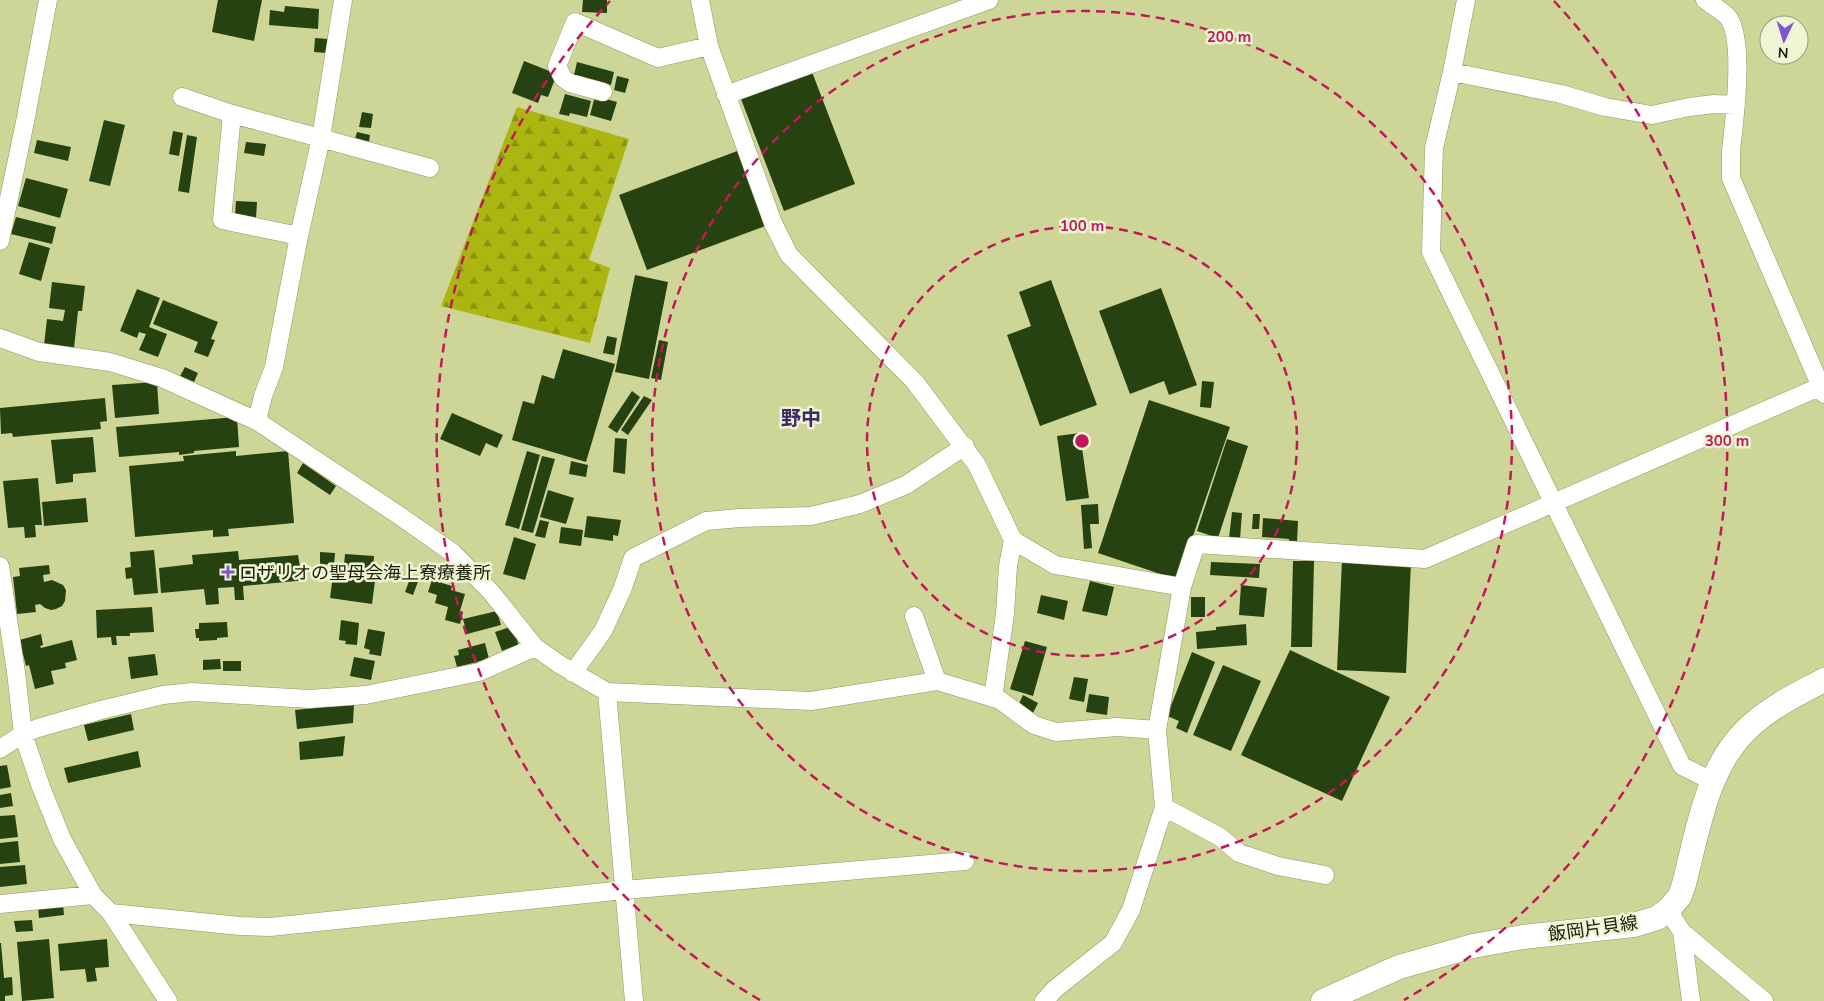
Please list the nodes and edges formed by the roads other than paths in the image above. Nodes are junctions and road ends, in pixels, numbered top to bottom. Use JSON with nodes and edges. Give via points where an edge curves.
{"nodes":[{"id":1,"x":48,"y":0,"type":"edge"},
{"id":2,"x":343,"y":0,"type":"edge"},
{"id":3,"x":700,"y":0,"type":"edge"},
{"id":4,"x":990,"y":0,"type":"edge"},
{"id":5,"x":1466,"y":0,"type":"edge"},
{"id":6,"x":1705,"y":0,"type":"edge"},
{"id":7,"x":709,"y":46,"type":"junction"},
{"id":8,"x":1452,"y":72,"type":"junction"},
{"id":9,"x":603,"y":92,"type":"dead end"},
{"id":10,"x":726,"y":95,"type":"junction"},
{"id":11,"x":182,"y":98,"type":"dead end"},
{"id":12,"x":1736,"y":105,"type":"junction"},
{"id":13,"x":232,"y":114,"type":"junction"},
{"id":14,"x":321,"y":138,"type":"junction"},
{"id":15,"x":430,"y":168,"type":"dead end"},
{"id":16,"x":299,"y":236,"type":"junction"},
{"id":17,"x":0,"y":242,"type":"edge"},
{"id":18,"x":0,"y":338,"type":"edge"},
{"id":19,"x":1823,"y":388,"type":"edge"},
{"id":20,"x":257,"y":421,"type":"junction"},
{"id":21,"x":965,"y":446,"type":"junction"},
{"id":22,"x":1554,"y":502,"type":"junction"},
{"id":23,"x":1013,"y":540,"type":"junction"},
{"id":24,"x":0,"y":566,"type":"edge"},
{"id":25,"x":1182,"y":587,"type":"junction"},
{"id":26,"x":914,"y":616,"type":"dead end"},
{"id":27,"x":535,"y":647,"type":"junction"},
{"id":28,"x":573,"y":673,"type":"junction"},
{"id":29,"x":937,"y":680,"type":"junction"},
{"id":30,"x":1824,"y":680,"type":"edge"},
{"id":31,"x":607,"y":692,"type":"junction"},
{"id":32,"x":993,"y":698,"type":"junction"},
{"id":33,"x":1157,"y":730,"type":"junction"},
{"id":34,"x":23,"y":734,"type":"junction"},
{"id":35,"x":0,"y":749,"type":"edge"},
{"id":36,"x":1712,"y":781,"type":"junction"},
{"id":37,"x":1164,"y":807,"type":"junction"},
{"id":38,"x":965,"y":860,"type":"dead end"},
{"id":39,"x":1325,"y":875,"type":"dead end"},
{"id":40,"x":624,"y":890,"type":"junction"},
{"id":41,"x":93,"y":895,"type":"junction"},
{"id":42,"x":0,"y":904,"type":"edge"},
{"id":43,"x":1668,"y":910,"type":"junction"},
{"id":44,"x":111,"y":913,"type":"junction"},
{"id":45,"x":1682,"y":932,"type":"junction"},
{"id":46,"x":168,"y":1001,"type":"edge"},
{"id":47,"x":634,"y":1001,"type":"edge"},
{"id":48,"x":1044,"y":1001,"type":"edge"},
{"id":49,"x":1323,"y":1001,"type":"edge"},
{"id":50,"x":1691,"y":1001,"type":"edge"},
{"id":51,"x":1764,"y":1001,"type":"edge"}],
"edges":[{"from":1,"to":17,"type":"street"},
{"from":2,"to":14,"type":"street"},
{"from":3,"to":7,"type":"street"},
{"from":4,"to":10,"type":"street"},
{"from":5,"to":8,"type":"street"},
{"from":6,"to":12,"type":"street","via":[[1727,16],[1736,37]]},
{"from":7,"to":9,"type":"street","via":[[658,58],[575,22],[557,66],[563,78],[570,83]]},
{"from":7,"to":10,"type":"street"},
{"from":8,"to":12,"type":"street","via":[[1652,115],[1714,104]]},
{"from":8,"to":22,"type":"street","via":[[1434,148],[1432,252]]},
{"from":10,"to":21,"type":"street","via":[[789,255],[915,382]]},
{"from":11,"to":13,"type":"street"},
{"from":12,"to":19,"type":"street","via":[[1731,178]]},
{"from":13,"to":14,"type":"street"},
{"from":13,"to":16,"type":"street","via":[[222,220]]},
{"from":14,"to":15,"type":"street"},
{"from":14,"to":16,"type":"street"},
{"from":16,"to":20,"type":"street","via":[[274,367]]},
{"from":18,"to":20,"type":"street","via":[[39,352],[110,362],[162,378]]},
{"from":19,"to":22,"type":"street"},
{"from":20,"to":27,"type":"street","via":[[452,554],[491,592]]},
{"from":21,"to":23,"type":"street"},
{"from":21,"to":28,"type":"street","via":[[906,485],[860,504],[811,516],[706,522],[633,558],[603,631]]},
{"from":22,"to":25,"type":"street","via":[[1425,559],[1196,544]]},
{"from":22,"to":36,"type":"street","via":[[1682,766]]},
{"from":23,"to":25,"type":"street","via":[[1055,564]]},
{"from":23,"to":32,"type":"street"},
{"from":24,"to":34,"type":"street"},
{"from":25,"to":33,"type":"street"},
{"from":26,"to":29,"type":"street"},
{"from":27,"to":28,"type":"street"},
{"from":27,"to":34,"type":"street","via":[[479,672],[366,695],[310,699],[192,692],[172,694],[101,710]]},
{"from":28,"to":31,"type":"street"},
{"from":29,"to":31,"type":"street","via":[[811,701]]},
{"from":29,"to":32,"type":"street"},
{"from":30,"to":36,"type":"main road","name":"飯岡片貝線","via":[[1754,723],[1734,744]]},
{"from":31,"to":40,"type":"street"},
{"from":32,"to":33,"type":"street","via":[[1034,725],[1056,732],[1117,727]]},
{"from":33,"to":37,"type":"street"},
{"from":34,"to":35,"type":"street"},
{"from":34,"to":41,"type":"street","via":[[40,787],[62,839]]},
{"from":36,"to":43,"type":"main road","name":"飯岡片貝線","via":[[1680,896]]},
{"from":37,"to":39,"type":"street","via":[[1220,837],[1239,853],[1278,866]]},
{"from":37,"to":48,"type":"street","via":[[1131,910],[1113,943]]},
{"from":38,"to":40,"type":"street"},
{"from":40,"to":44,"type":"street","via":[[270,927]]},
{"from":40,"to":47,"type":"street"},
{"from":41,"to":42,"type":"street"},
{"from":41,"to":44,"type":"street"},
{"from":43,"to":45,"type":"street"},
{"from":43,"to":49,"type":"main road","name":"飯岡片貝線","via":[[1657,918],[1634,925],[1473,946],[1399,967]]},
{"from":44,"to":46,"type":"street"},
{"from":45,"to":50,"type":"street"},
{"from":45,"to":51,"type":"street"}]}
